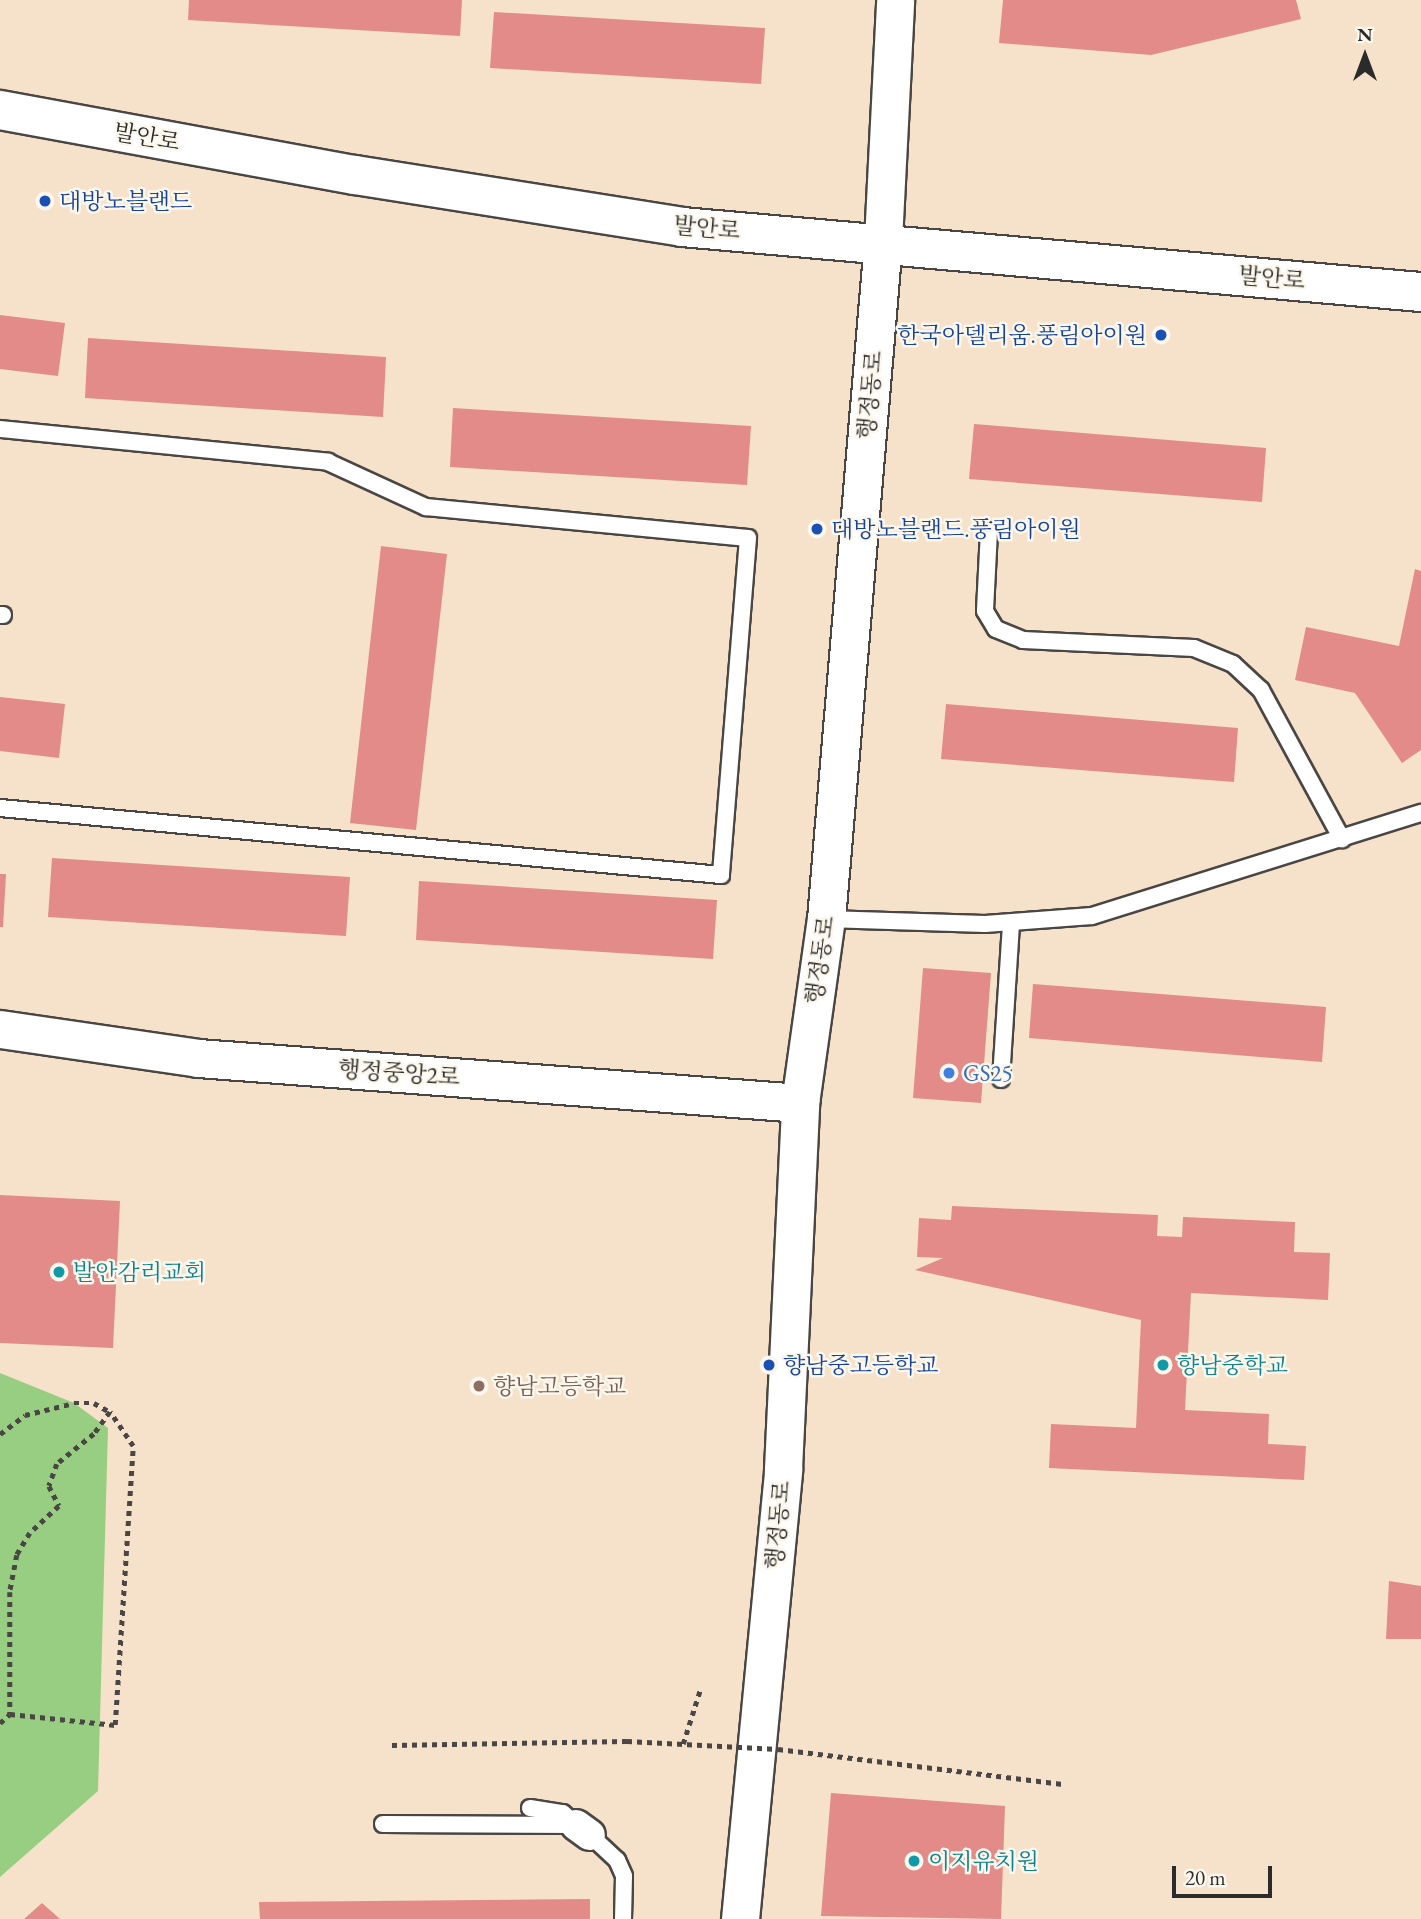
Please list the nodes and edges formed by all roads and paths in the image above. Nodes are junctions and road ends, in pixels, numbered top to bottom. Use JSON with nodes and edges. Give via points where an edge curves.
{"nodes":[{"id":1,"x":895,"y":0,"type":"edge"},
{"id":2,"x":0,"y":110,"type":"edge"},
{"id":3,"x":883,"y":241,"type":"junction"},
{"id":4,"x":1421,"y":292,"type":"edge"},
{"id":5,"x":0,"y":429,"type":"edge"},
{"id":6,"x":989,"y":531,"type":"dead end"},
{"id":7,"x":0,"y":808,"type":"edge"},
{"id":8,"x":1421,"y":813,"type":"edge"},
{"id":9,"x":1342,"y":839,"type":"junction"},
{"id":10,"x":826,"y":919,"type":"junction"},
{"id":11,"x":1011,"y":923,"type":"junction"},
{"id":12,"x":0,"y":1029,"type":"edge"},
{"id":13,"x":1001,"y":1079,"type":"dead end"},
{"id":14,"x":800,"y":1103,"type":"junction"},
{"id":15,"x":110,"y":1412,"type":"junction"},
{"id":16,"x":0,"y":1434,"type":"edge"},
{"id":17,"x":700,"y":1690,"type":"dead end"},
{"id":18,"x":10,"y":1714,"type":"junction"},
{"id":19,"x":0,"y":1723,"type":"edge"},
{"id":20,"x":683,"y":1744,"type":"junction"},
{"id":21,"x":392,"y":1745,"type":"dead end"},
{"id":22,"x":1065,"y":1784,"type":"dead end"},
{"id":23,"x":530,"y":1808,"type":"dead end"},
{"id":24,"x":383,"y":1824,"type":"dead end"},
{"id":25,"x":583,"y":1830,"type":"junction"},
{"id":26,"x":623,"y":1919,"type":"edge"},
{"id":27,"x":740,"y":1919,"type":"edge"}],
"edges":[{"from":1,"to":3,"type":"street","name":"행정동로"},
{"from":2,"to":3,"type":"main road","name":"발안로","via":[[355,175],[682,227]]},
{"from":3,"to":4,"type":"main road","name":"발안로"},
{"from":3,"to":10,"type":"street","name":"행정동로"},
{"from":5,"to":7,"type":"lane","via":[[328,462],[426,507],[748,538],[720,875]]},
{"from":6,"to":9,"type":"lane","via":[[985,611],[996,629],[1023,640],[1194,648],[1233,664],[1261,690]]},
{"from":8,"to":9,"type":"lane"},
{"from":9,"to":11,"type":"lane","via":[[1092,916]]},
{"from":10,"to":11,"type":"lane"},
{"from":10,"to":14,"type":"street","name":"행정동로"},
{"from":11,"to":13,"type":"lane"},
{"from":12,"to":14,"type":"street","name":"행정중앙2로","via":[[198,1058]]},
{"from":14,"to":27,"type":"street","name":"행정동로","via":[[783,1469]]},
{"from":15,"to":16,"type":"path","via":[[94,1403],[74,1403],[25,1415]]},
{"from":15,"to":18,"type":"path","via":[[94,1434],[57,1464],[49,1486],[59,1506],[30,1532],[17,1555],[10,1592]]},
{"from":15,"to":18,"type":"path","via":[[133,1446],[115,1725]]},
{"from":17,"to":20,"type":"path"},
{"from":18,"to":19,"type":"path"},
{"from":20,"to":21,"type":"path","bridge":true,"via":[[510,1741]]},
{"from":20,"to":22,"type":"path","bridge":true,"via":[[778,1749]]},
{"from":23,"to":25,"type":"lane","via":[[564,1813]]},
{"from":24,"to":25,"type":"lane"},
{"from":25,"to":26,"type":"lane","via":[[617,1860],[624,1876]]}]}
